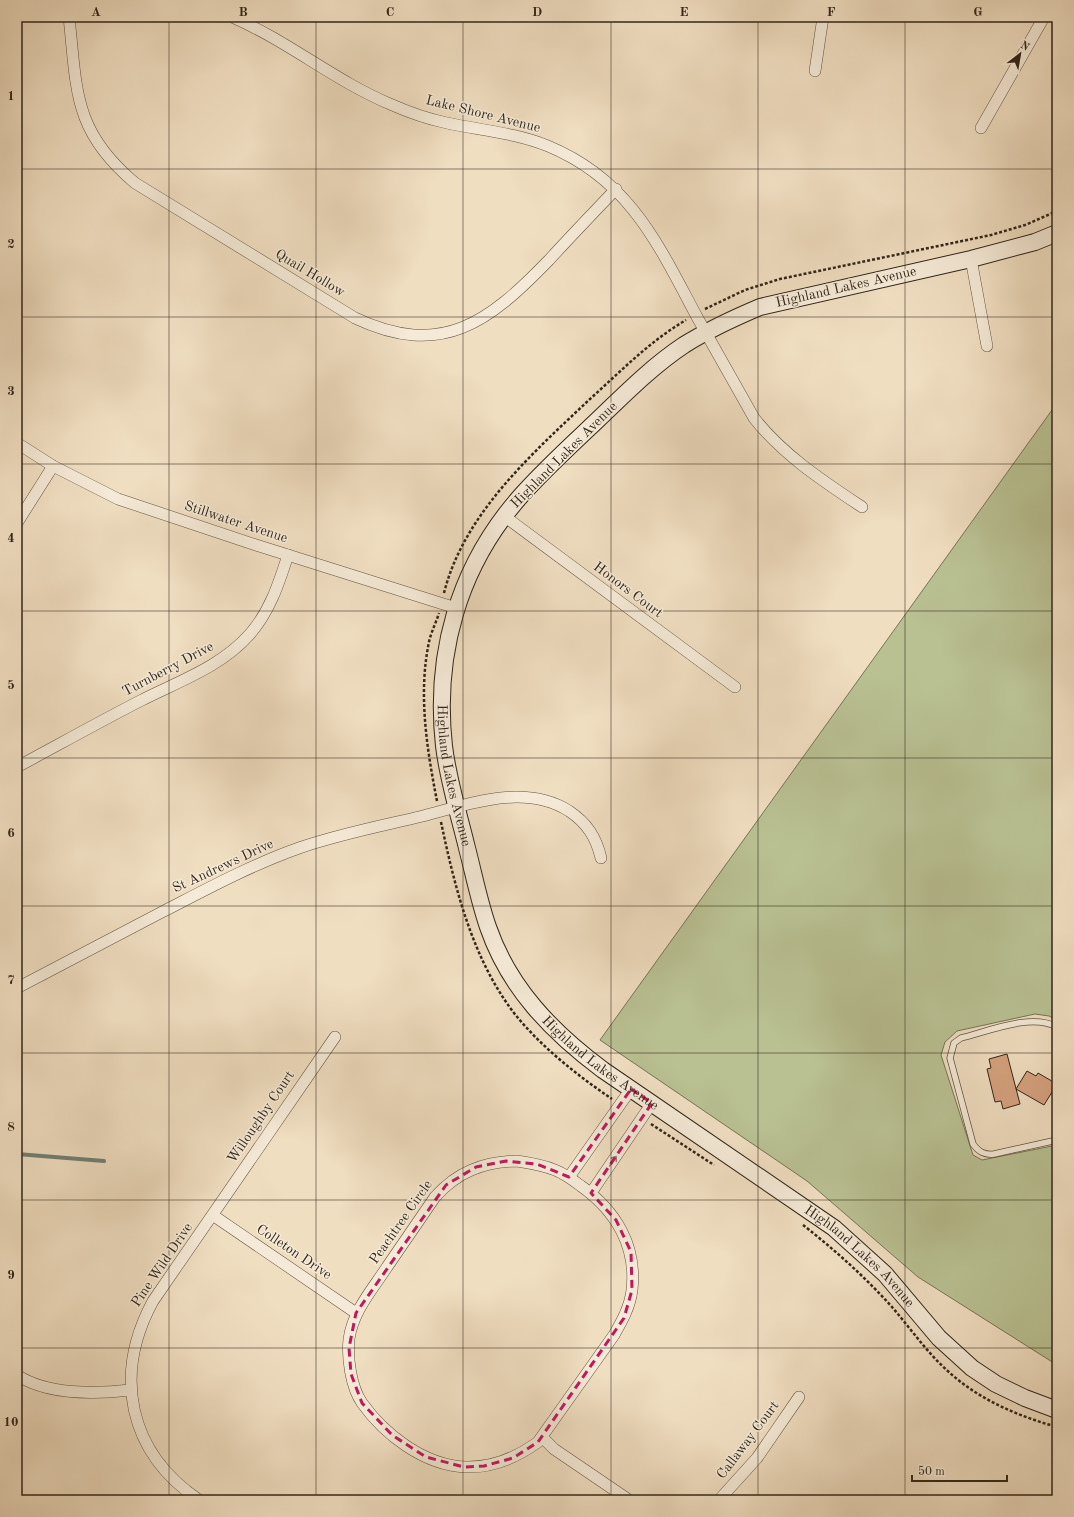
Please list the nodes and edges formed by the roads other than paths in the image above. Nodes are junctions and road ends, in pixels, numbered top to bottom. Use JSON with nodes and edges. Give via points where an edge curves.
{"nodes":[{"id":1,"x":69,"y":17,"type":"edge"},
{"id":2,"x":232,"y":17,"type":"edge"},
{"id":3,"x":823,"y":17,"type":"edge"},
{"id":4,"x":1044,"y":17,"type":"edge"},
{"id":5,"x":814,"y":71,"type":"dead end"},
{"id":6,"x":981,"y":128,"type":"dead end"},
{"id":7,"x":616,"y":189,"type":"junction"},
{"id":8,"x":1057,"y":232,"type":"edge"},
{"id":9,"x":971,"y":259,"type":"junction"},
{"id":10,"x":706,"y":332,"type":"junction"},
{"id":11,"x":987,"y":346,"type":"dead end"},
{"id":12,"x":17,"y":443,"type":"edge"},
{"id":13,"x":53,"y":466,"type":"junction"},
{"id":14,"x":862,"y":507,"type":"dead end"},
{"id":15,"x":504,"y":516,"type":"junction"},
{"id":16,"x":17,"y":523,"type":"edge"},
{"id":17,"x":288,"y":555,"type":"junction"},
{"id":18,"x":448,"y":606,"type":"junction"},
{"id":19,"x":735,"y":687,"type":"dead end"},
{"id":20,"x":17,"y":767,"type":"edge"},
{"id":21,"x":456,"y":806,"type":"junction"},
{"id":22,"x":601,"y":858,"type":"dead end"},
{"id":23,"x":17,"y":988,"type":"edge"},
{"id":24,"x":1057,"y":1027,"type":"edge"},
{"id":25,"x":335,"y":1037,"type":"dead end"},
{"id":26,"x":631,"y":1088,"type":"junction"},
{"id":27,"x":652,"y":1103,"type":"junction"},
{"id":28,"x":1057,"y":1140,"type":"edge"},
{"id":29,"x":569,"y":1177,"type":"junction"},
{"id":30,"x":591,"y":1193,"type":"junction"},
{"id":31,"x":214,"y":1216,"type":"junction"},
{"id":32,"x":356,"y":1313,"type":"junction"},
{"id":33,"x":17,"y":1375,"type":"edge"},
{"id":34,"x":130,"y":1390,"type":"junction"},
{"id":35,"x":798,"y":1398,"type":"dead end"},
{"id":36,"x":1057,"y":1410,"type":"edge"},
{"id":37,"x":543,"y":1438,"type":"junction"},
{"id":38,"x":198,"y":1500,"type":"edge"},
{"id":39,"x":629,"y":1500,"type":"edge"},
{"id":40,"x":719,"y":1500,"type":"edge"}],
"edges":[{"from":1,"to":7,"type":"street","name":"Quail Hollow","via":[[76,87],[81,110],[96,141],[117,168],[135,183],[355,318],[390,332],[412,335],[444,333],[484,318],[519,291]]},
{"from":2,"to":7,"type":"street","name":"Lake Shore Avenue","via":[[253,26],[359,89],[386,102],[444,122],[519,137],[547,146],[595,171]]},
{"from":3,"to":5,"type":"street"},
{"from":4,"to":6,"type":"street"},
{"from":7,"to":10,"type":"street","name":"Lake Shore Avenue","via":[[633,208],[660,248]]},
{"from":8,"to":9,"type":"street","name":"Highland Lakes Avenue","via":[[1035,242]]},
{"from":9,"to":10,"type":"street","name":"Highland Lakes Avenue","via":[[777,302],[728,320]]},
{"from":9,"to":11,"type":"street"},
{"from":10,"to":14,"type":"street","name":"Lake Shore Avenue","via":[[754,418],[767,435],[823,481]]},
{"from":10,"to":15,"type":"street","name":"Highland Lakes Avenue","via":[[682,346],[638,381],[550,466]]},
{"from":12,"to":13,"type":"street","name":"Stillwater Avenue"},
{"from":13,"to":16,"type":"street"},
{"from":13,"to":17,"type":"street","name":"Stillwater Avenue","via":[[118,499]]},
{"from":15,"to":18,"type":"street","name":"Highland Lakes Avenue"},
{"from":15,"to":19,"type":"street","name":"Honors Court"},
{"from":17,"to":18,"type":"street","name":"Stillwater Avenue"},
{"from":17,"to":20,"type":"street","name":"Turnberry Drive","via":[[269,606],[257,626],[234,650],[200,672]]},
{"from":18,"to":21,"type":"street","name":"Highland Lakes Avenue","via":[[442,697],[445,749]]},
{"from":21,"to":22,"type":"street","name":"St Andrews Drive","via":[[516,796],[550,802],[581,819],[593,836]]},
{"from":21,"to":23,"type":"street","name":"St Andrews Drive","via":[[341,835],[258,864]]},
{"from":21,"to":26,"type":"street","name":"Highland Lakes Avenue","via":[[489,928],[517,986],[550,1026],[575,1049]]},
{"from":24,"to":28,"type":"lane","via":[[1048,1022],[1035,1021],[961,1038],[954,1043],[950,1058],[973,1144],[978,1151],[986,1155],[994,1154]]},
{"from":25,"to":31,"type":"street","name":"Willoughby Court"},
{"from":26,"to":27,"type":"street","name":"Highland Lakes Avenue"},
{"from":26,"to":29,"type":"street"},
{"from":30,"to":27,"type":"street","one_way":true},
{"from":27,"to":36,"type":"street","name":"Highland Lakes Avenue","via":[[834,1228],[885,1274],[940,1338],[972,1368],[996,1384]]},
{"from":29,"to":30,"type":"street","name":"Peachtree Circle"},
{"from":29,"to":32,"type":"street","name":"Peachtree Circle","via":[[537,1164],[517,1162],[490,1164],[460,1174],[435,1197]]},
{"from":30,"to":37,"type":"street","name":"Peachtree Circle","via":[[616,1220],[625,1235],[631,1252],[632,1290],[624,1318],[614,1335]]},
{"from":31,"to":32,"type":"street","name":"Colleton Drive"},
{"from":31,"to":34,"type":"street","name":"Pine Wild Drive","via":[[147,1312],[134,1347]]},
{"from":32,"to":37,"type":"street","name":"Peachtree Circle","via":[[349,1339],[351,1374],[362,1403],[392,1435],[426,1457],[464,1467],[484,1466],[513,1458]]},
{"from":33,"to":34,"type":"street","via":[[36,1384],[73,1392]]},
{"from":34,"to":38,"type":"street","name":"Pine Wild Drive","via":[[139,1424],[149,1447],[167,1473]]},
{"from":35,"to":40,"type":"street","name":"Callaway Court","via":[[757,1458]]},
{"from":37,"to":39,"type":"street","via":[[554,1449]]}]}
